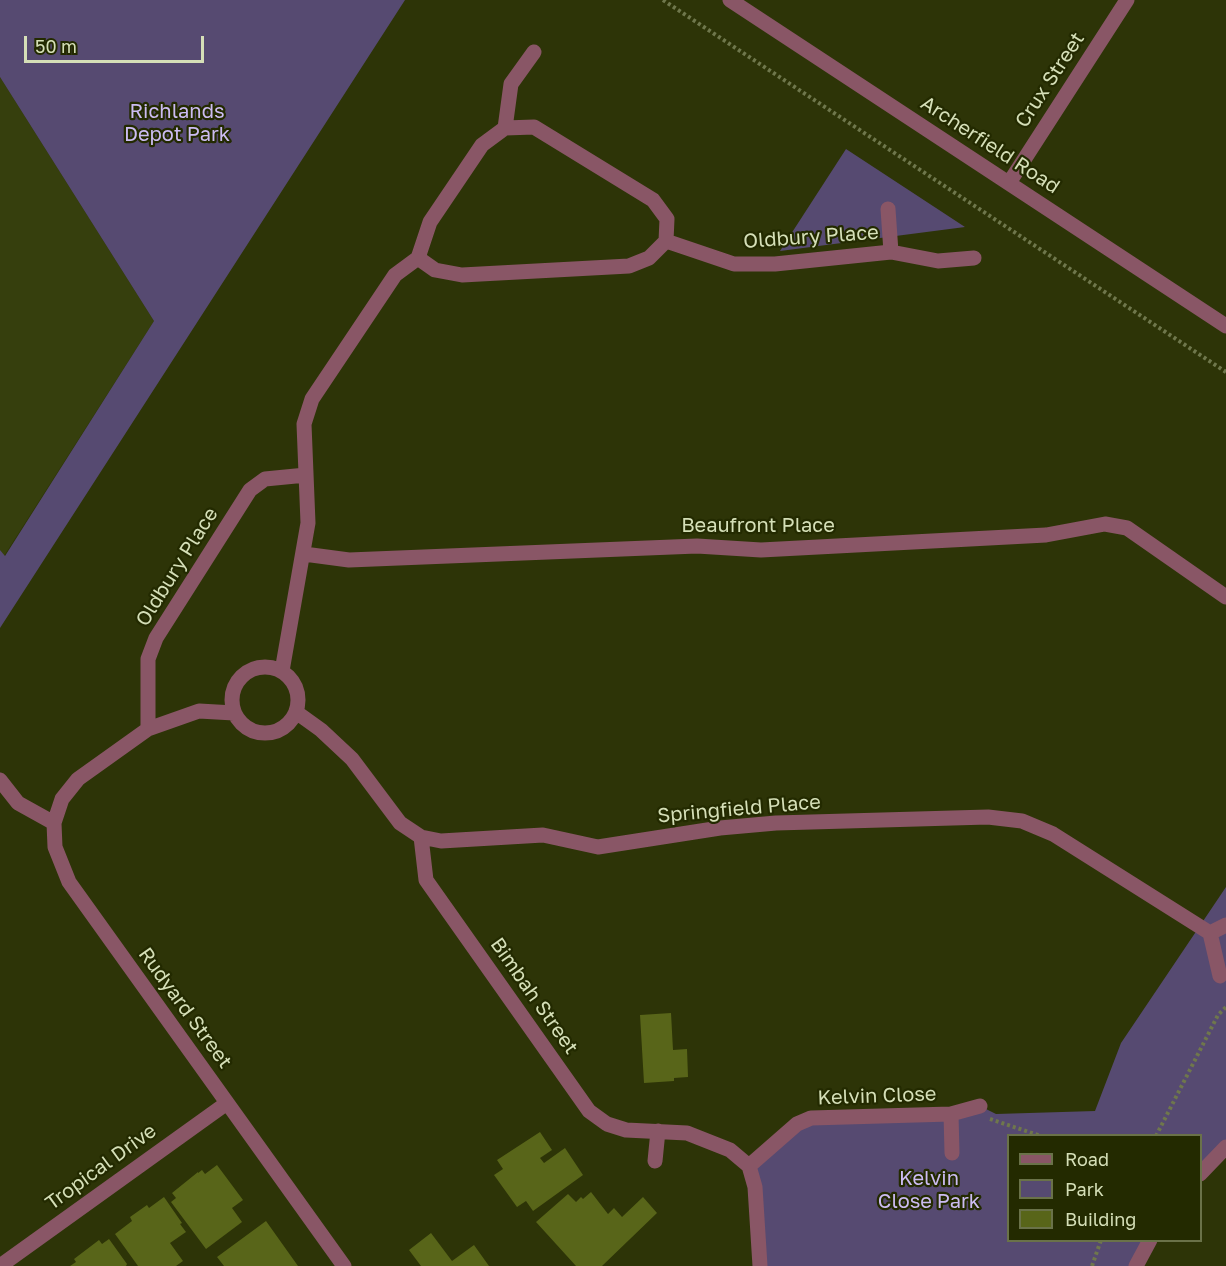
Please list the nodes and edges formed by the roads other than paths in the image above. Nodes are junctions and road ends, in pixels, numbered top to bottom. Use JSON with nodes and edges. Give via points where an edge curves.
{"nodes":[{"id":1,"x":729,"y":0,"type":"edge"},
{"id":2,"x":1127,"y":0,"type":"edge"},
{"id":3,"x":534,"y":52,"type":"dead end"},
{"id":4,"x":505,"y":128,"type":"junction"},
{"id":5,"x":1009,"y":183,"type":"junction"},
{"id":6,"x":888,"y":209,"type":"dead end"},
{"id":7,"x":666,"y":241,"type":"junction"},
{"id":8,"x":891,"y":252,"type":"junction"},
{"id":9,"x":418,"y":258,"type":"junction"},
{"id":10,"x":974,"y":258,"type":"dead end"},
{"id":11,"x":1226,"y":327,"type":"edge"},
{"id":12,"x":306,"y":475,"type":"junction"},
{"id":13,"x":303,"y":554,"type":"junction"},
{"id":14,"x":1226,"y":597,"type":"edge"},
{"id":15,"x":282,"y":671,"type":"junction"},
{"id":16,"x":296,"y":712,"type":"junction"},
{"id":17,"x":234,"y":713,"type":"junction"},
{"id":18,"x":148,"y":729,"type":"junction"},
{"id":19,"x":0,"y":780,"type":"edge"},
{"id":20,"x":54,"y":823,"type":"junction"},
{"id":21,"x":421,"y":837,"type":"junction"},
{"id":22,"x":1226,"y":926,"type":"edge"},
{"id":23,"x":1210,"y":933,"type":"junction"},
{"id":24,"x":1220,"y":976,"type":"dead end"},
{"id":25,"x":227,"y":1102,"type":"junction"},
{"id":26,"x":980,"y":1106,"type":"road end"},
{"id":27,"x":951,"y":1114,"type":"junction"},
{"id":28,"x":658,"y":1131,"type":"junction"},
{"id":29,"x":1226,"y":1147,"type":"edge"},
{"id":30,"x":952,"y":1153,"type":"dead end"},
{"id":31,"x":655,"y":1161,"type":"dead end"},
{"id":32,"x":748,"y":1166,"type":"junction"},
{"id":33,"x":1202,"y":1172,"type":"edge"},
{"id":34,"x":1149,"y":1242,"type":"edge"},
{"id":35,"x":0,"y":1266,"type":"edge"},
{"id":36,"x":344,"y":1266,"type":"edge"},
{"id":37,"x":760,"y":1266,"type":"edge"},
{"id":38,"x":1136,"y":1266,"type":"edge"}],
"edges":[{"from":1,"to":5,"type":"street","name":"Archerfield Road"},
{"from":2,"to":5,"type":"street","name":"Crux Street"},
{"from":3,"to":4,"type":"street","via":[[511,84]]},
{"from":4,"to":7,"type":"street","via":[[534,127],[653,200],[667,219]]},
{"from":4,"to":9,"type":"street","via":[[482,145],[430,222]]},
{"from":5,"to":11,"type":"street","name":"Archerfield Road"},
{"from":6,"to":8,"type":"street","name":"Oldbury Place"},
{"from":7,"to":8,"type":"street","name":"Oldbury Place","via":[[735,264],[775,264]]},
{"from":7,"to":9,"type":"street","via":[[649,258],[629,266],[462,275],[435,270]]},
{"from":8,"to":10,"type":"street","name":"Oldbury Place","via":[[938,261]]},
{"from":9,"to":12,"type":"street","via":[[395,275],[312,399],[304,424]]},
{"from":12,"to":13,"type":"street","via":[[308,523]]},
{"from":12,"to":18,"type":"street","name":"Oldbury Place","via":[[265,479],[250,490],[156,638],[148,659]]},
{"from":13,"to":14,"type":"street","name":"Beaufront Place","via":[[349,560],[697,546],[760,550],[1046,535],[1105,524],[1126,528]]},
{"from":13,"to":15,"type":"street"},
{"from":15,"to":16,"type":"street","via":[[297,689]]},
{"from":15,"to":17,"type":"street","via":[[262,667],[243,675],[231,699]]},
{"from":16,"to":17,"type":"street","via":[[289,724],[265,734],[241,724]]},
{"from":16,"to":21,"type":"street","via":[[352,759],[400,823]]},
{"from":17,"to":18,"type":"street","via":[[199,711]]},
{"from":18,"to":20,"type":"street","via":[[78,779],[62,799]]},
{"from":19,"to":20,"type":"street","via":[[18,803]]},
{"from":20,"to":25,"type":"street","name":"Rudyard Street","via":[[55,847],[69,882]]},
{"from":21,"to":23,"type":"street","name":"Springfield Place","via":[[441,841],[543,835],[598,847],[776,823],[988,817],[1022,821],[1053,834]]},
{"from":21,"to":28,"type":"street","name":"Bimbah Street","via":[[426,880],[589,1111],[607,1124],[626,1130]]},
{"from":22,"to":23,"type":"street"},
{"from":23,"to":24,"type":"street"},
{"from":25,"to":35,"type":"street","name":"Tropical Drive"},
{"from":25,"to":36,"type":"street","name":"Rudyard Street"},
{"from":26,"to":27,"type":"street","name":"Kelvin Close"},
{"from":27,"to":30,"type":"street","name":"Kelvin Close"},
{"from":27,"to":32,"type":"street","name":"Kelvin Close","via":[[811,1118],[797,1124]]},
{"from":28,"to":31,"type":"street"},
{"from":28,"to":32,"type":"street","name":"Bimbah Street","via":[[687,1133],[730,1150]]},
{"from":29,"to":33,"type":"street"},
{"from":32,"to":37,"type":"street","via":[[755,1187]]},
{"from":34,"to":38,"type":"street"}]}
